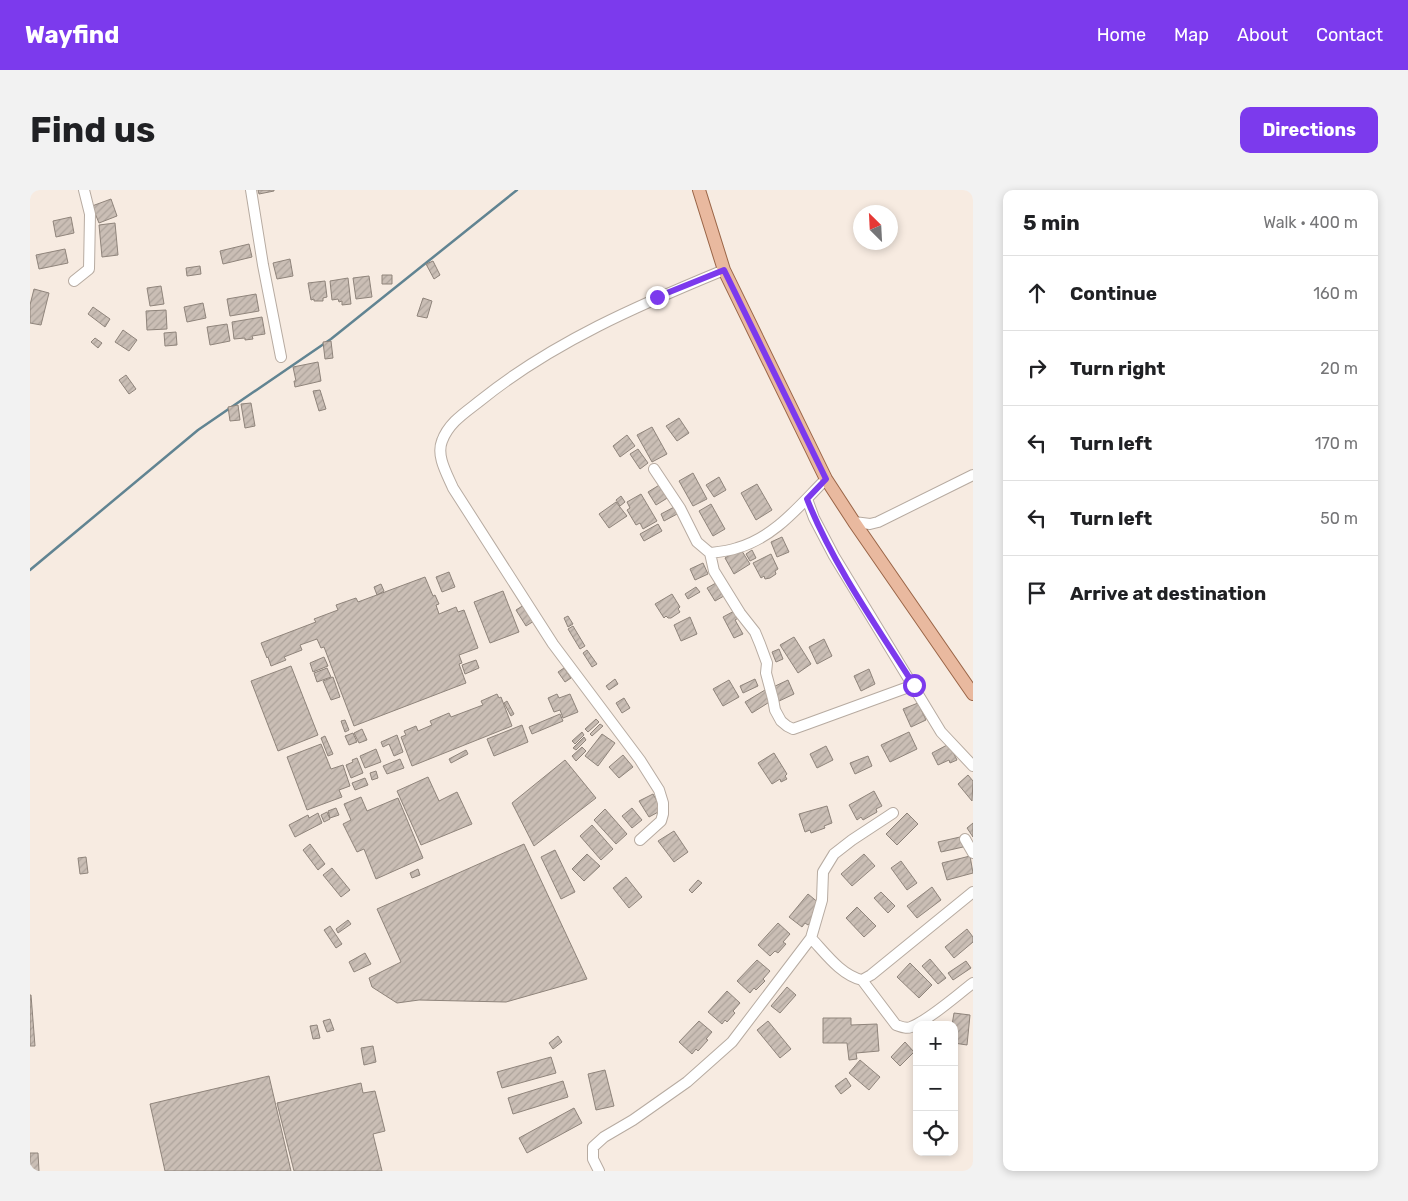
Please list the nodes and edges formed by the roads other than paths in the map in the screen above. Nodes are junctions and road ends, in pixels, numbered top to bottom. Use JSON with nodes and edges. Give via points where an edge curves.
{"nodes":[{"id":1,"x":84,"y":190,"type":"edge"},
{"id":2,"x":251,"y":190,"type":"edge"},
{"id":3,"x":699,"y":190,"type":"edge"},
{"id":4,"x":724,"y":270,"type":"junction"},
{"id":5,"x":74,"y":281,"type":"dead end"},
{"id":6,"x":281,"y":357,"type":"dead end"},
{"id":7,"x":654,"y":469,"type":"dead end"},
{"id":8,"x":973,"y":475,"type":"edge"},
{"id":9,"x":826,"y":479,"type":"junction"},
{"id":10,"x":807,"y":499,"type":"junction"},
{"id":11,"x":854,"y":522,"type":"junction"},
{"id":12,"x":710,"y":553,"type":"junction"},
{"id":13,"x":914,"y":685,"type":"junction"},
{"id":14,"x":973,"y":694,"type":"edge"},
{"id":15,"x":973,"y":766,"type":"edge"},
{"id":16,"x":893,"y":813,"type":"dead end"},
{"id":17,"x":965,"y":839,"type":"dead end"},
{"id":18,"x":640,"y":840,"type":"dead end"},
{"id":19,"x":973,"y":853,"type":"edge"},
{"id":20,"x":973,"y":892,"type":"edge"},
{"id":21,"x":811,"y":938,"type":"junction"},
{"id":22,"x":862,"y":980,"type":"junction"},
{"id":23,"x":973,"y":983,"type":"edge"},
{"id":24,"x":599,"y":1171,"type":"edge"}],
"edges":[{"from":1,"to":5,"type":"street","via":[[90,214],[89,269]]},
{"from":2,"to":6,"type":"street"},
{"from":3,"to":4,"type":"main road"},
{"from":4,"to":9,"type":"main road"},
{"from":4,"to":18,"type":"street","via":[[657,297],[576,337],[507,379],[452,422],[441,442],[442,459],[453,488],[553,644],[659,790],[663,803],[661,821]]},
{"from":7,"to":12,"type":"street","via":[[680,508],[697,542]]},
{"from":8,"to":11,"type":"street","via":[[878,522]]},
{"from":9,"to":10,"type":"street"},
{"from":9,"to":11,"type":"main road"},
{"from":10,"to":12,"type":"street","via":[[764,537],[738,548]]},
{"from":10,"to":13,"type":"street","via":[[834,556]]},
{"from":11,"to":14,"type":"main road"},
{"from":12,"to":13,"type":"street","via":[[714,571],[755,632],[767,663],[766,673],[775,710],[787,726],[793,729]]},
{"from":13,"to":15,"type":"street","via":[[941,732]]},
{"from":16,"to":21,"type":"street","via":[[834,854],[823,872],[822,900]]},
{"from":17,"to":19,"type":"street"},
{"from":20,"to":22,"type":"street"},
{"from":21,"to":22,"type":"street","via":[[842,970],[852,978]]},
{"from":21,"to":24,"type":"street","via":[[732,1042],[686,1082],[593,1147],[593,1159]]},
{"from":22,"to":23,"type":"street","via":[[896,1025],[904,1028],[925,1018]]}]}
